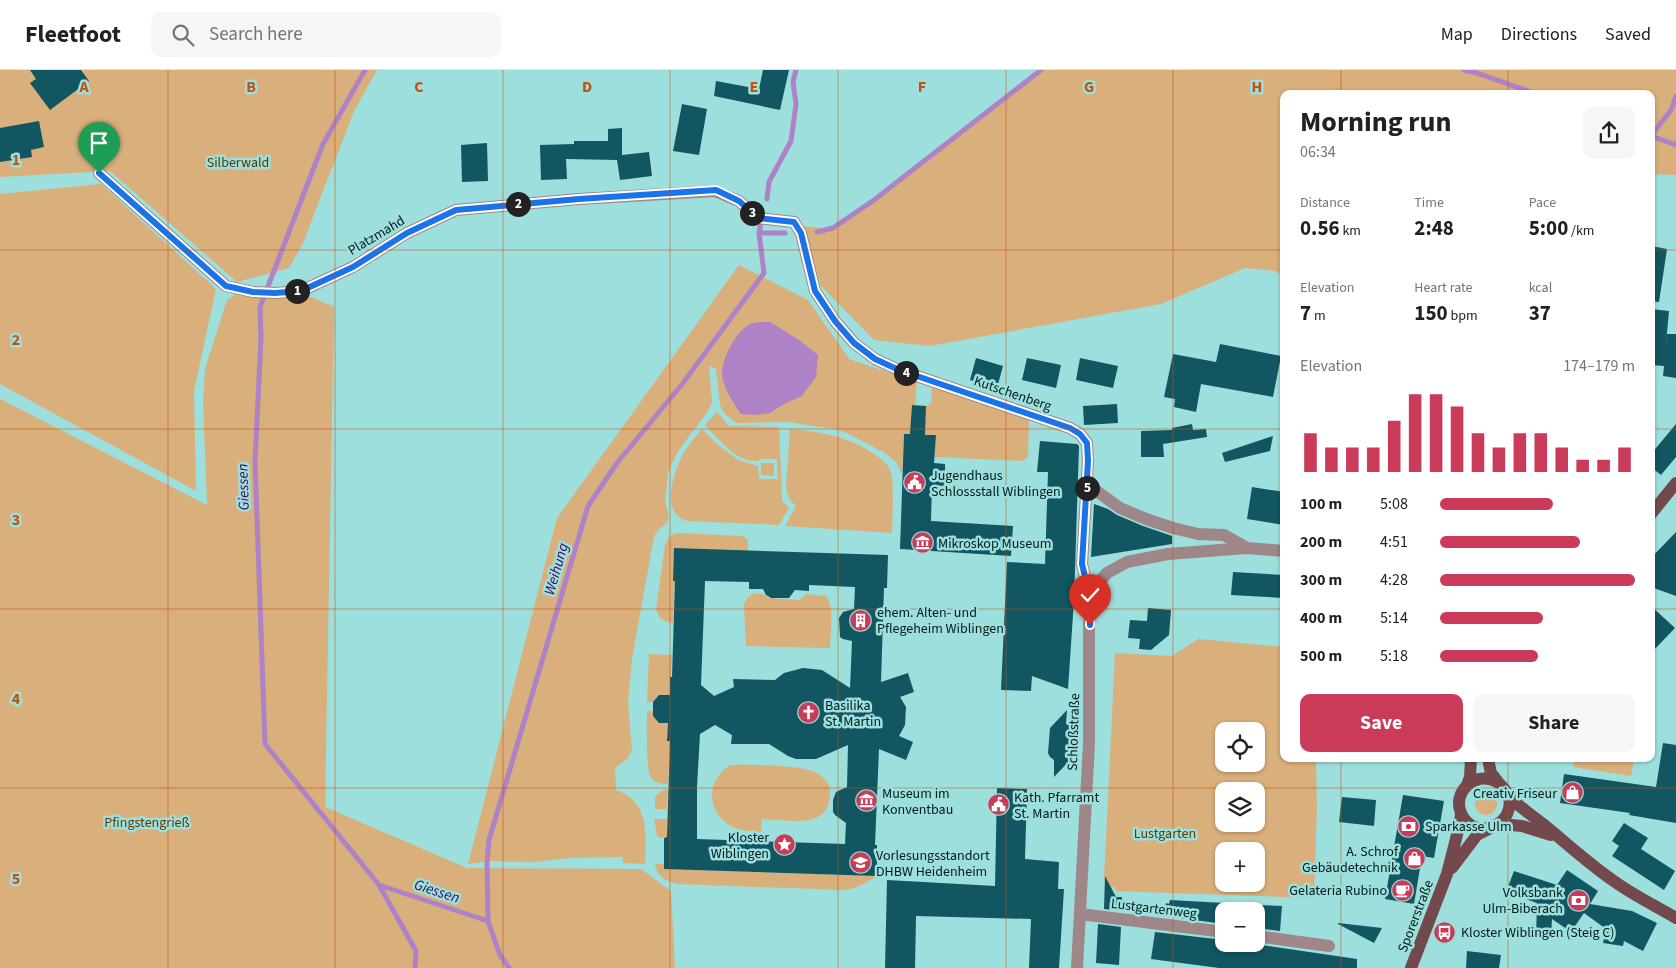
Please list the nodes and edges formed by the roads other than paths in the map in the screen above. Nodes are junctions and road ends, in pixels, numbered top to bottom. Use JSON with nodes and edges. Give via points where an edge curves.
{"nodes":[{"id":1,"x":99,"y":173,"type":"dead end"},
{"id":2,"x":794,"y":222,"type":"joint"},
{"id":3,"x":1676,"y":483,"type":"edge"},
{"id":4,"x":1087,"y":484,"type":"junction"},
{"id":5,"x":1655,"y":509,"type":"edge"},
{"id":6,"x":1247,"y":548,"type":"junction"},
{"id":7,"x":1280,"y":551,"type":"edge"},
{"id":8,"x":1095,"y":586,"type":"junction"},
{"id":9,"x":1471,"y":762,"type":"edge"},
{"id":10,"x":1489,"y":762,"type":"edge"},
{"id":11,"x":1498,"y":782,"type":"junction"},
{"id":12,"x":1466,"y":785,"type":"junction"},
{"id":13,"x":1508,"y":794,"type":"junction"},
{"id":14,"x":1461,"y":813,"type":"junction"},
{"id":15,"x":1494,"y":826,"type":"junction"},
{"id":16,"x":1565,"y":842,"type":"junction"},
{"id":17,"x":1447,"y":874,"type":"junction"},
{"id":18,"x":1080,"y":914,"type":"junction"},
{"id":19,"x":1676,"y":918,"type":"edge"},
{"id":20,"x":1215,"y":931,"type":"edge"},
{"id":21,"x":1265,"y":937,"type":"edge"},
{"id":22,"x":1329,"y":946,"type":"dead end"},
{"id":23,"x":1077,"y":968,"type":"edge"},
{"id":24,"x":1411,"y":968,"type":"edge"}],
"edges":[{"from":1,"to":2,"type":"street","name":"Platzmahd","via":[[226,286],[253,292],[301,291],[353,267],[407,233],[456,210],[716,190],[739,201],[758,218]]},
{"from":2,"to":4,"type":"street","name":"Kutschenberg","via":[[801,233],[815,291],[854,343],[875,359],[899,370],[1080,434],[1087,443]]},
{"from":3,"to":5,"type":"main road"},
{"from":4,"to":6,"type":"street","via":[[1120,508],[1146,519],[1198,534],[1224,535]]},
{"from":4,"to":8,"type":"street","via":[[1082,564],[1086,581]]},
{"from":6,"to":7,"type":"street"},
{"from":6,"to":8,"type":"street","via":[[1168,554],[1127,562],[1107,573]]},
{"from":8,"to":18,"type":"street","name":"Schloßstraße","via":[[1091,599],[1089,743]]},
{"from":9,"to":12,"type":"main road"},
{"from":10,"to":11,"type":"main road","via":[[1491,774]]},
{"from":11,"to":12,"type":"main road","via":[[1482,778]]},
{"from":11,"to":13,"type":"main road"},
{"from":12,"to":14,"type":"main road","via":[[1460,796]]},
{"from":13,"to":15,"type":"main road","via":[[1510,802],[1506,818]]},
{"from":13,"to":16,"type":"main road"},
{"from":14,"to":15,"type":"main road","via":[[1472,826],[1480,829]]},
{"from":14,"to":17,"type":"main road","name":"Sporerstraße"},
{"from":15,"to":16,"type":"main road","via":[[1511,824],[1527,827]]},
{"from":15,"to":17,"type":"main road","name":"Sporerstraße","via":[[1474,838]]},
{"from":16,"to":19,"type":"main road","via":[[1612,880]]},
{"from":17,"to":24,"type":"main road","name":"Sporerstraße"},
{"from":18,"to":20,"type":"street","name":"Lustgartenweg"},
{"from":18,"to":23,"type":"street","name":"Schloßstraße"},
{"from":21,"to":22,"type":"street"}]}
